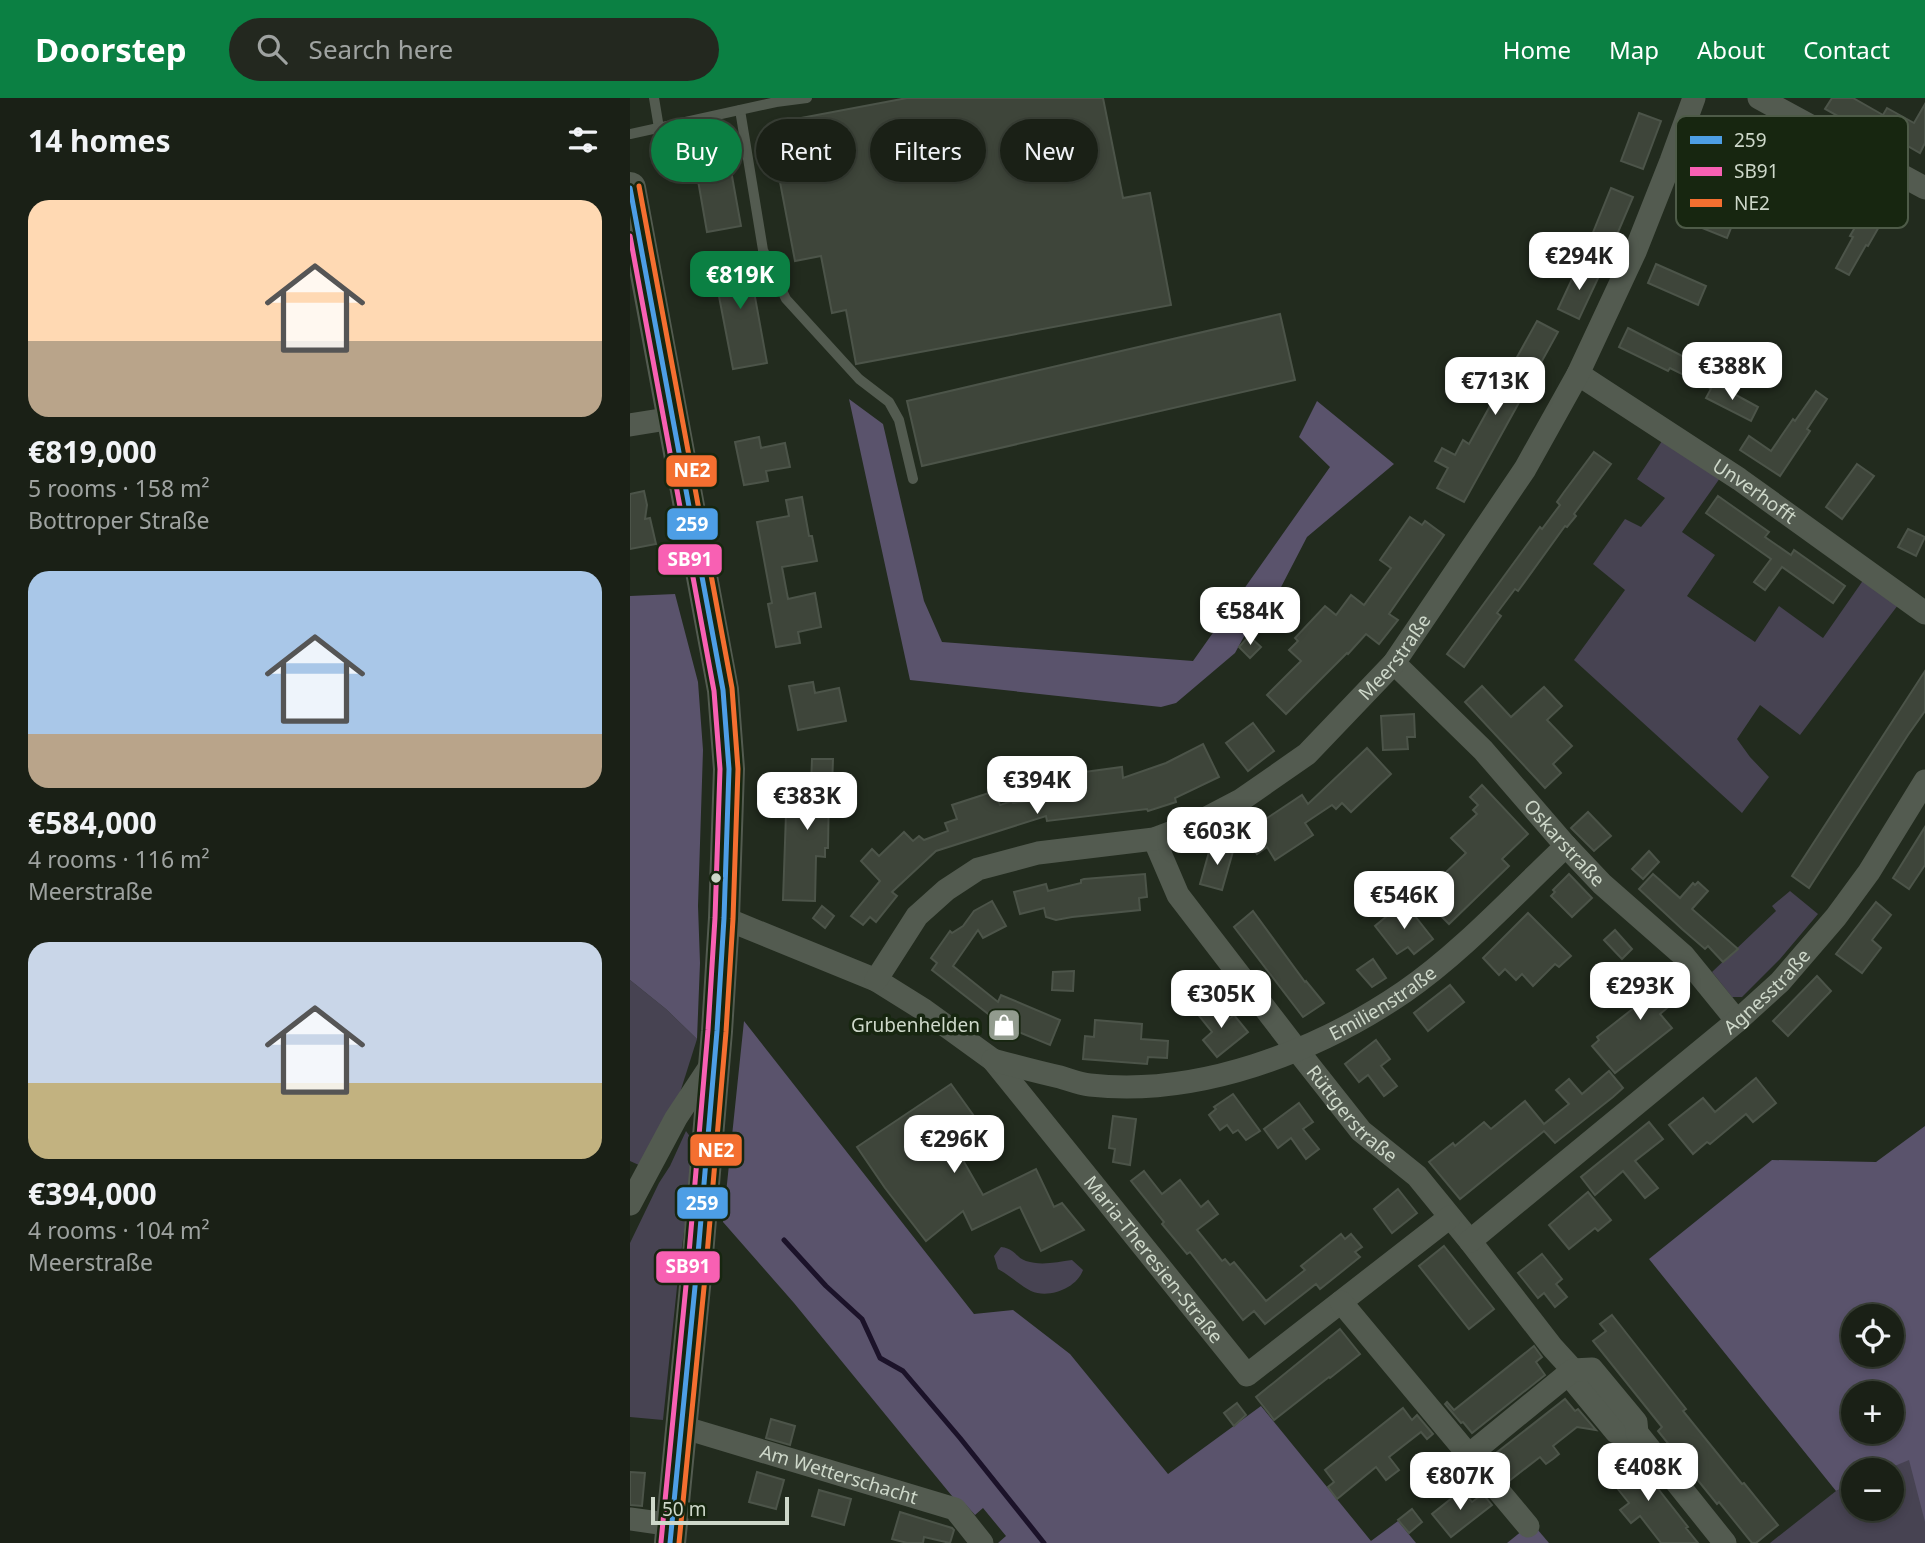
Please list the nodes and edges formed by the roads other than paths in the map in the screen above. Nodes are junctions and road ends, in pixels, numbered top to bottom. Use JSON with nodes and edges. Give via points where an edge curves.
{"nodes":[{"id":1,"x":654,"y":98,"type":"edge"},
{"id":2,"x":807,"y":98,"type":"edge"},
{"id":3,"x":1694,"y":98,"type":"edge"},
{"id":4,"x":1759,"y":98,"type":"edge"},
{"id":5,"x":740,"y":110,"type":"junction"},
{"id":6,"x":1688,"y":116,"type":"edge"},
{"id":7,"x":1792,"y":116,"type":"edge"},
{"id":8,"x":658,"y":119,"type":"edge"},
{"id":9,"x":700,"y":119,"type":"edge"},
{"id":10,"x":651,"y":130,"type":"edge"},
{"id":11,"x":630,"y":134,"type":"edge"},
{"id":12,"x":1676,"y":148,"type":"edge"},
{"id":13,"x":1908,"y":179,"type":"edge"},
{"id":14,"x":630,"y":188,"type":"edge"},
{"id":15,"x":1925,"y":188,"type":"edge"},
{"id":16,"x":1578,"y":374,"type":"junction"},
{"id":17,"x":673,"y":418,"type":"junction"},
{"id":18,"x":630,"y":425,"type":"edge"},
{"id":19,"x":913,"y":479,"type":"dead end"},
{"id":20,"x":1925,"y":613,"type":"edge"},
{"id":21,"x":1394,"y":663,"type":"junction"},
{"id":22,"x":1925,"y":781,"type":"edge"},
{"id":23,"x":1154,"y":839,"type":"junction"},
{"id":24,"x":1566,"y":846,"type":"junction"},
{"id":25,"x":724,"y":918,"type":"junction"},
{"id":26,"x":876,"y":980,"type":"junction"},
{"id":27,"x":1737,"y":1021,"type":"junction"},
{"id":28,"x":1297,"y":1050,"type":"junction"},
{"id":29,"x":715,"y":1059,"type":"junction"},
{"id":30,"x":993,"y":1060,"type":"junction"},
{"id":31,"x":630,"y":1204,"type":"edge"},
{"id":32,"x":1450,"y":1217,"type":"junction"},
{"id":33,"x":1471,"y":1241,"type":"junction"},
{"id":34,"x":1340,"y":1302,"type":"junction"},
{"id":35,"x":1573,"y":1370,"type":"junction"},
{"id":36,"x":682,"y":1427,"type":"junction"},
{"id":37,"x":1469,"y":1455,"type":"junction"},
{"id":38,"x":630,"y":1519,"type":"edge"},
{"id":39,"x":1528,"y":1526,"type":"dead end"},
{"id":40,"x":671,"y":1534,"type":"edge"},
{"id":41,"x":982,"y":1543,"type":"edge"},
{"id":42,"x":1725,"y":1543,"type":"edge"}],
"edges":[{"from":1,"to":8,"type":"lane"},
{"from":2,"to":5,"type":"lane"},
{"from":3,"to":6,"type":"street","name":"Meerstraße"},
{"from":4,"to":7,"type":"street"},
{"from":5,"to":9,"type":"lane"},
{"from":5,"to":19,"type":"lane","via":[[764,250],[786,299],[859,379],[889,402],[899,420]]},
{"from":10,"to":11,"type":"lane"},
{"from":12,"to":16,"type":"street","name":"Meerstraße","via":[[1635,252]]},
{"from":13,"to":15,"type":"street"},
{"from":14,"to":17,"type":"main road"},
{"from":16,"to":20,"type":"street","name":"Unverhofft","via":[[1739,479]]},
{"from":16,"to":21,"type":"street","name":"Meerstraße","via":[[1525,469]]},
{"from":17,"to":18,"type":"street"},
{"from":17,"to":25,"type":"main road","via":[[723,690],[729,769]]},
{"from":21,"to":23,"type":"street","name":"Meerstraße","via":[[1307,754],[1241,800]]},
{"from":21,"to":24,"type":"street","name":"Oskarstraße","via":[[1483,750]]},
{"from":22,"to":27,"type":"street","name":"Agnesstraße","via":[[1836,917],[1780,982]]},
{"from":23,"to":26,"type":"street","name":"Meerstraße","via":[[1038,853],[978,869],[917,916]]},
{"from":23,"to":28,"type":"street","name":"Rüttgerstraße","via":[[1178,895]]},
{"from":24,"to":27,"type":"street","name":"Oskarstraße","via":[[1684,956]]},
{"from":24,"to":28,"type":"street","name":"Emilienstraße","via":[[1406,991],[1357,1022]]},
{"from":25,"to":26,"type":"street","name":"Maria-Theresien-Straße"},
{"from":25,"to":29,"type":"main road"},
{"from":26,"to":30,"type":"street","name":"Maria-Theresien-Straße"},
{"from":27,"to":33,"type":"street","name":"Agnesstraße"},
{"from":28,"to":30,"type":"street","name":"Emilienstraße","via":[[1239,1070],[1175,1084],[1132,1087],[1088,1085]]},
{"from":28,"to":32,"type":"street","name":"Rüttgerstraße","via":[[1361,1131],[1417,1176]]},
{"from":29,"to":31,"type":"street","via":[[676,1118]]},
{"from":29,"to":36,"type":"main road"},
{"from":30,"to":34,"type":"street","name":"Maria-Theresien-Straße","via":[[1247,1375]]},
{"from":32,"to":33,"type":"street","name":"Rüttgerstraße"},
{"from":32,"to":34,"type":"street","name":"Maria-Theresien-Straße"},
{"from":33,"to":35,"type":"street","name":"Rüttgerstraße"},
{"from":34,"to":37,"type":"street"},
{"from":35,"to":37,"type":"street"},
{"from":35,"to":42,"type":"street","name":"Rüttgerstraße","via":[[1592,1369]]},
{"from":36,"to":40,"type":"main road"},
{"from":36,"to":41,"type":"street","name":"Am Wetterschacht","via":[[955,1509]]},
{"from":37,"to":39,"type":"street"},
{"from":38,"to":40,"type":"street"}]}
